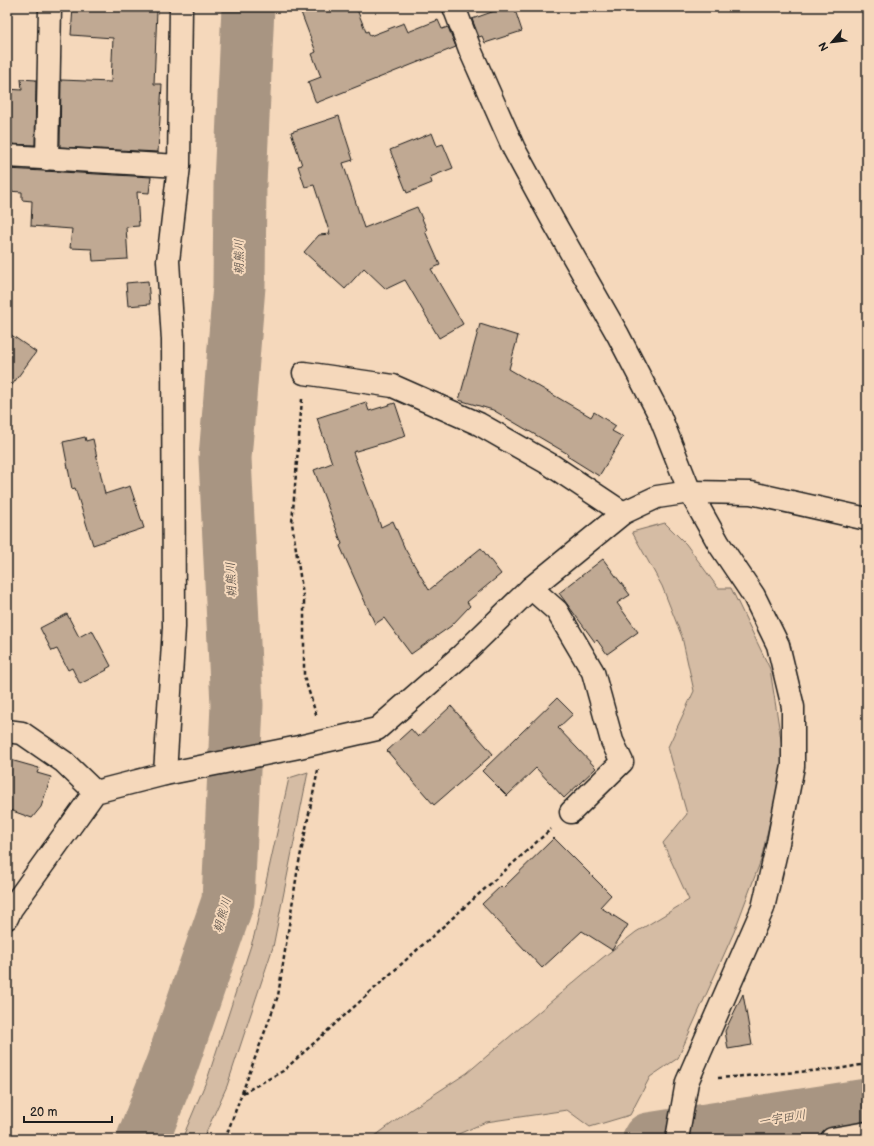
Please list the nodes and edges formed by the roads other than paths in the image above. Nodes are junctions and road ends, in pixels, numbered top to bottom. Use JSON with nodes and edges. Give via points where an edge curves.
{"nodes":[{"id":1,"x":50,"y":7,"type":"edge"},
{"id":2,"x":181,"y":7,"type":"edge"},
{"id":3,"x":454,"y":7,"type":"edge"},
{"id":4,"x":7,"y":156,"type":"edge"},
{"id":5,"x":47,"y":159,"type":"junction"},
{"id":6,"x":178,"y":166,"type":"junction"},
{"id":7,"x":304,"y":372,"type":"road end"},
{"id":8,"x":690,"y":492,"type":"junction"},
{"id":9,"x":624,"y":513,"type":"junction"},
{"id":10,"x":867,"y":519,"type":"edge"},
{"id":11,"x":531,"y":588,"type":"junction"},
{"id":12,"x":7,"y":731,"type":"edge"},
{"id":13,"x":165,"y":774,"type":"junction"},
{"id":14,"x":95,"y":792,"type":"junction"},
{"id":15,"x":571,"y":812,"type":"road end"},
{"id":16,"x":7,"y":918,"type":"edge"},
{"id":17,"x":867,"y":1133,"type":"edge"},
{"id":18,"x":677,"y":1139,"type":"edge"},
{"id":19,"x":832,"y":1139,"type":"edge"}],
"edges":[{"from":1,"to":5,"type":"street"},
{"from":2,"to":6,"type":"street"},
{"from":3,"to":8,"type":"street","via":[[514,149],[618,335],[658,414]]},
{"from":4,"to":5,"type":"street"},
{"from":5,"to":6,"type":"street"},
{"from":6,"to":13,"type":"street","via":[[168,261],[174,340],[174,626]]},
{"from":7,"to":9,"type":"street","via":[[393,386],[479,424],[551,465]]},
{"from":8,"to":9,"type":"street","via":[[657,498]]},
{"from":8,"to":10,"type":"street","via":[[751,492]]},
{"from":8,"to":18,"type":"street","via":[[719,544],[754,596],[778,645],[793,707],[793,766],[763,908],[685,1091]]},
{"from":9,"to":11,"type":"street"},
{"from":11,"to":13,"type":"street","via":[[462,655],[377,729]]},
{"from":11,"to":15,"type":"street","via":[[557,611],[592,672],[612,741],[622,762]]},
{"from":12,"to":14,"type":"street","via":[[22,733],[64,762]]},
{"from":13,"to":14,"type":"street"},
{"from":14,"to":16,"type":"street"},
{"from":17,"to":19,"type":"street"}]}
